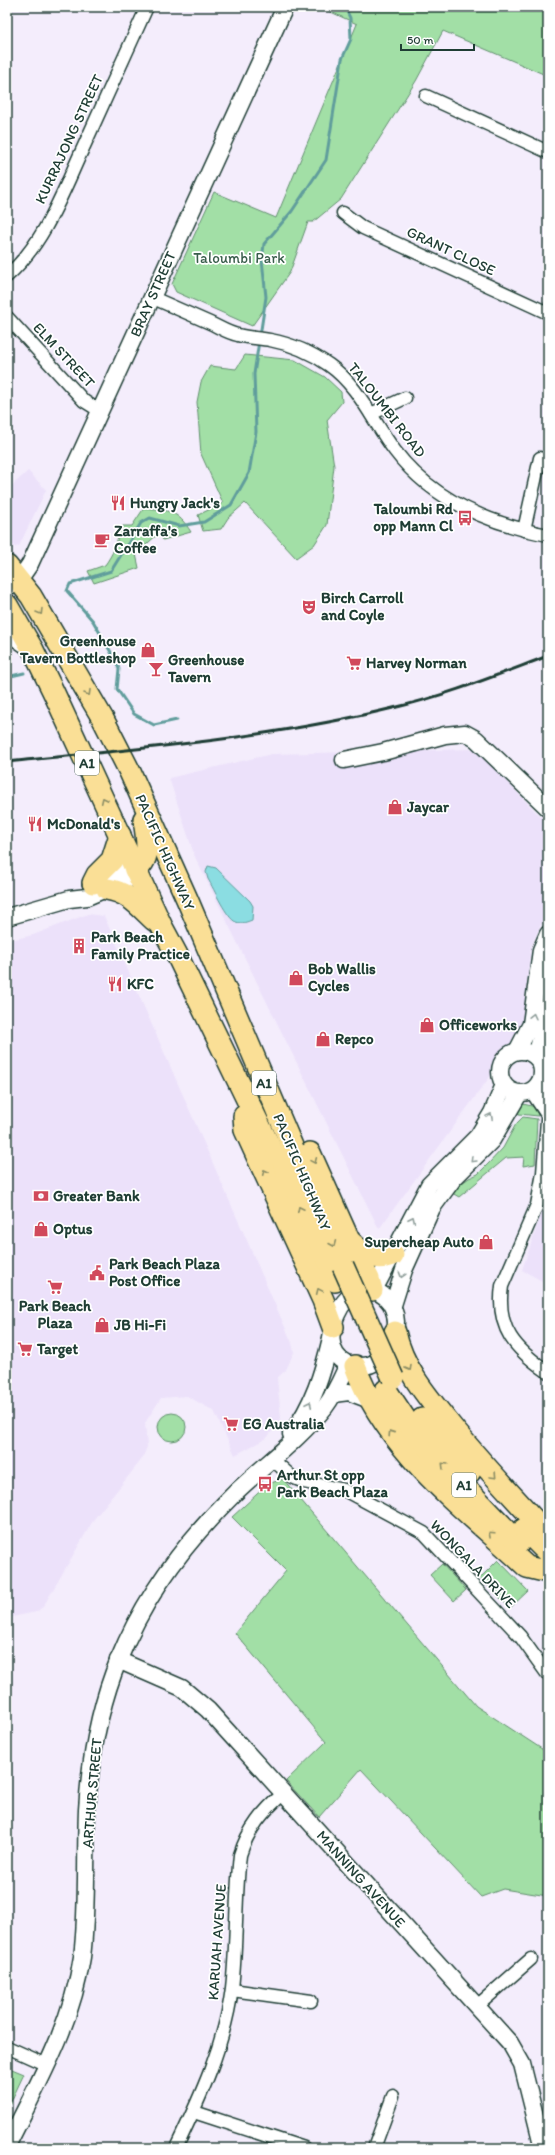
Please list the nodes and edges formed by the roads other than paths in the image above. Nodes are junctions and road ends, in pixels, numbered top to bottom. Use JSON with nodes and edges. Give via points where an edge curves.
{"nodes":[{"id":1,"x":147,"y":7,"type":"edge"},
{"id":2,"x":285,"y":7,"type":"edge"},
{"id":3,"x":426,"y":96,"type":"dead end"},
{"id":4,"x":548,"y":152,"type":"edge"},
{"id":5,"x":343,"y":213,"type":"dead end"},
{"id":6,"x":7,"y":276,"type":"edge"},
{"id":7,"x":152,"y":297,"type":"junction"},
{"id":8,"x":548,"y":313,"type":"edge"},
{"id":9,"x":7,"y":317,"type":"edge"},
{"id":10,"x":405,"y":398,"type":"dead end"},
{"id":11,"x":100,"y":411,"type":"junction"},
{"id":12,"x":370,"y":414,"type":"junction"},
{"id":13,"x":540,"y":458,"type":"dead end"},
{"id":14,"x":524,"y":530,"type":"junction"},
{"id":15,"x":548,"y":535,"type":"edge"},
{"id":16,"x":11,"y":577,"type":"edge"},
{"id":17,"x":7,"y":605,"type":"edge"},
{"id":18,"x":7,"y":632,"type":"edge"},
{"id":19,"x":33,"y":650,"type":"junction"},
{"id":20,"x":344,"y":760,"type":"dead end"},
{"id":21,"x":140,"y":795,"type":"junction"},
{"id":22,"x":548,"y":808,"type":"edge"},
{"id":23,"x":120,"y":835,"type":"junction"},
{"id":24,"x":135,"y":870,"type":"junction"},
{"id":25,"x":100,"y":886,"type":"junction"},
{"id":26,"x":187,"y":899,"type":"junction"},
{"id":27,"x":7,"y":917,"type":"edge"},
{"id":28,"x":162,"y":927,"type":"junction"},
{"id":29,"x":548,"y":934,"type":"edge"},
{"id":30,"x":548,"y":1008,"type":"edge"},
{"id":31,"x":517,"y":1051,"type":"junction"},
{"id":32,"x":536,"y":1057,"type":"junction"},
{"id":33,"x":504,"y":1085,"type":"junction"},
{"id":34,"x":241,"y":1087,"type":"junction"},
{"id":35,"x":530,"y":1089,"type":"junction"},
{"id":36,"x":547,"y":1116,"type":"edge"},
{"id":37,"x":297,"y":1159,"type":"junction"},
{"id":38,"x":349,"y":1240,"type":"junction"},
{"id":39,"x":393,"y":1255,"type":"junction"},
{"id":40,"x":339,"y":1274,"type":"junction"},
{"id":41,"x":373,"y":1290,"type":"junction"},
{"id":42,"x":393,"y":1305,"type":"junction"},
{"id":43,"x":332,"y":1331,"type":"junction"},
{"id":44,"x":395,"y":1332,"type":"junction"},
{"id":45,"x":352,"y":1365,"type":"junction"},
{"id":46,"x":548,"y":1372,"type":"edge"},
{"id":47,"x":383,"y":1389,"type":"junction"},
{"id":48,"x":333,"y":1394,"type":"junction"},
{"id":49,"x":272,"y":1459,"type":"junction"},
{"id":50,"x":548,"y":1534,"type":"edge"},
{"id":51,"x":547,"y":1566,"type":"edge"},
{"id":52,"x":118,"y":1660,"type":"junction"},
{"id":53,"x":548,"y":1675,"type":"edge"},
{"id":54,"x":284,"y":1793,"type":"junction"},
{"id":55,"x":531,"y":1959,"type":"dead end"},
{"id":56,"x":232,"y":1990,"type":"junction"},
{"id":57,"x":311,"y":2001,"type":"dead end"},
{"id":58,"x":476,"y":2007,"type":"junction"},
{"id":59,"x":7,"y":2047,"type":"edge"},
{"id":60,"x":47,"y":2065,"type":"junction"},
{"id":61,"x":393,"y":2096,"type":"dead end"},
{"id":62,"x":194,"y":2112,"type":"junction"},
{"id":63,"x":7,"y":2146,"type":"edge"},
{"id":64,"x":176,"y":2148,"type":"edge"},
{"id":65,"x":304,"y":2148,"type":"edge"},
{"id":66,"x":374,"y":2148,"type":"edge"},
{"id":67,"x":544,"y":2148,"type":"edge"}],
"edges":[{"from":1,"to":6,"type":"street","name":"KURRAJONG STREET","via":[[39,239],[19,266]]},
{"from":2,"to":7,"type":"street","name":"BRAY STREET"},
{"from":3,"to":4,"type":"street"},
{"from":5,"to":8,"type":"street","name":"GRANT CLOSE","via":[[363,228]]},
{"from":7,"to":11,"type":"street","name":"BRAY STREET"},
{"from":7,"to":12,"type":"street","name":"TALOUMBI ROAD","via":[[236,335],[271,340],[294,347],[329,365],[344,377]]},
{"from":9,"to":11,"type":"street","name":"ELM STREET","via":[[84,401]]},
{"from":10,"to":12,"type":"street"},
{"from":11,"to":16,"type":"street","name":"BRAY STREET","via":[[31,561]]},
{"from":12,"to":14,"type":"street","name":"TALOUMBI ROAD","via":[[395,452],[444,496],[493,522]]},
{"from":13,"to":14,"type":"street"},
{"from":14,"to":15,"type":"street","name":"TALOUMBI ROAD"},
{"from":16,"to":21,"type":"highway","name":"PACIFIC HIGHWAY","number":"A1","one_way":true,"via":[[31,596],[103,719]]},
{"from":17,"to":19,"type":"highway","name":"PACIFIC HIGHWAY","number":"A1"},
{"from":18,"to":19,"type":"street"},
{"from":23,"to":19,"type":"highway","name":"PACIFIC HIGHWAY","number":"A1","one_way":true},
{"from":20,"to":22,"type":"street","via":[[445,735],[465,733],[476,739]]},
{"from":21,"to":24,"type":"highway","via":[[148,848],[144,862]]},
{"from":21,"to":26,"type":"highway","name":"PACIFIC HIGHWAY","number":"A1"},
{"from":23,"to":24,"type":"highway","name":"PACIFIC HIGHWAY","number":"A1"},
{"from":23,"to":25,"type":"highway","via":[[112,860],[97,875]]},
{"from":24,"to":25,"type":"street","via":[[127,880]]},
{"from":24,"to":28,"type":"highway","name":"PACIFIC HIGHWAY","number":"A1"},
{"from":24,"to":37,"type":"highway","via":[[147,872],[154,878],[268,1118]]},
{"from":25,"to":27,"type":"street","via":[[69,899]]},
{"from":25,"to":28,"type":"highway","via":[[118,890],[128,896]]},
{"from":26,"to":37,"type":"highway","name":"PACIFIC HIGHWAY","number":"A1"},
{"from":26,"to":38,"type":"highway","one_way":true,"via":[[252,1024]]},
{"from":28,"to":34,"type":"highway","name":"PACIFIC HIGHWAY","number":"A1"},
{"from":31,"to":29,"type":"street","one_way":true,"via":[[531,1024],[541,950]]},
{"from":30,"to":32,"type":"street"},
{"from":31,"to":32,"type":"street","via":[[530,1053]]},
{"from":31,"to":33,"type":"street","via":[[507,1056],[500,1066]]},
{"from":32,"to":35,"type":"street","via":[[542,1068]]},
{"from":33,"to":35,"type":"street","via":[[514,1092]]},
{"from":39,"to":33,"type":"street","one_way":true,"via":[[429,1185],[478,1136],[492,1113]]},
{"from":40,"to":34,"type":"highway","name":"PACIFIC HIGHWAY","number":"A1","one_way":true},
{"from":43,"to":34,"type":"highway","one_way":true,"via":[[323,1300],[245,1130]]},
{"from":35,"to":36,"type":"street","via":[[546,1097]]},
{"from":35,"to":42,"type":"street","one_way":true,"via":[[492,1140],[446,1188],[432,1208],[406,1264]]},
{"from":36,"to":46,"type":"street","via":[[537,1205],[506,1275],[500,1299],[505,1327],[511,1339],[528,1357]]},
{"from":37,"to":40,"type":"highway","name":"PACIFIC HIGHWAY","number":"A1","one_way":true},
{"from":38,"to":39,"type":"highway","via":[[363,1254],[372,1258],[383,1259]]},
{"from":38,"to":41,"type":"highway"},
{"from":39,"to":41,"type":"street"},
{"from":40,"to":47,"type":"highway","name":"PACIFIC HIGHWAY","number":"A1","bridge":true},
{"from":41,"to":42,"type":"street","via":[[382,1293]]},
{"from":41,"to":43,"type":"street","via":[[359,1291],[350,1298],[340,1310]]},
{"from":42,"to":44,"type":"street"},
{"from":43,"to":45,"type":"street","via":[[335,1354]]},
{"from":49,"to":43,"type":"street","name":"ARTHUR STREET","one_way":true,"via":[[309,1406],[322,1372]]},
{"from":44,"to":45,"type":"street","via":[[386,1354],[380,1360],[371,1365]]},
{"from":44,"to":50,"type":"highway","one_way":true,"via":[[398,1348],[420,1388],[468,1447]]},
{"from":45,"to":47,"type":"highway"},
{"from":45,"to":48,"type":"street","name":"ARTHUR STREET"},
{"from":47,"to":48,"type":"street"},
{"from":47,"to":51,"type":"highway","name":"PACIFIC HIGHWAY","number":"A1","via":[[413,1408],[495,1499]]},
{"from":51,"to":47,"type":"highway","one_way":true,"via":[[527,1567],[396,1441]]},
{"from":48,"to":49,"type":"street","name":"ARTHUR STREET","via":[[312,1423]]},
{"from":49,"to":52,"type":"street","name":"ARTHUR STREET","via":[[205,1523],[184,1548],[144,1607]]},
{"from":49,"to":53,"type":"street","name":"WONGALA DRIVE","via":[[292,1477],[344,1490],[424,1533],[520,1636]]},
{"from":52,"to":54,"type":"street","name":"MANNING AVENUE","via":[[170,1681],[191,1695],[208,1710]]},
{"from":52,"to":60,"type":"street","name":"ARTHUR STREET","via":[[107,1691],[94,1744],[87,1808],[84,1937],[79,1972],[64,2027]]},
{"from":54,"to":56,"type":"street","name":"KARUAH AVENUE","via":[[257,1820],[244,1841],[240,1855]]},
{"from":54,"to":58,"type":"street","name":"MANNING AVENUE"},
{"from":55,"to":58,"type":"street"},
{"from":56,"to":57,"type":"street"},
{"from":56,"to":62,"type":"street","name":"KARUAH AVENUE","via":[[220,2040]]},
{"from":58,"to":67,"type":"street","name":"MANNING AVENUE","via":[[510,2043],[522,2064]]},
{"from":59,"to":60,"type":"street"},
{"from":60,"to":63,"type":"street","name":"ARTHUR STREET"},
{"from":61,"to":66,"type":"street"},
{"from":62,"to":64,"type":"street","name":"KARUAH AVENUE"},
{"from":62,"to":65,"type":"street"}]}
